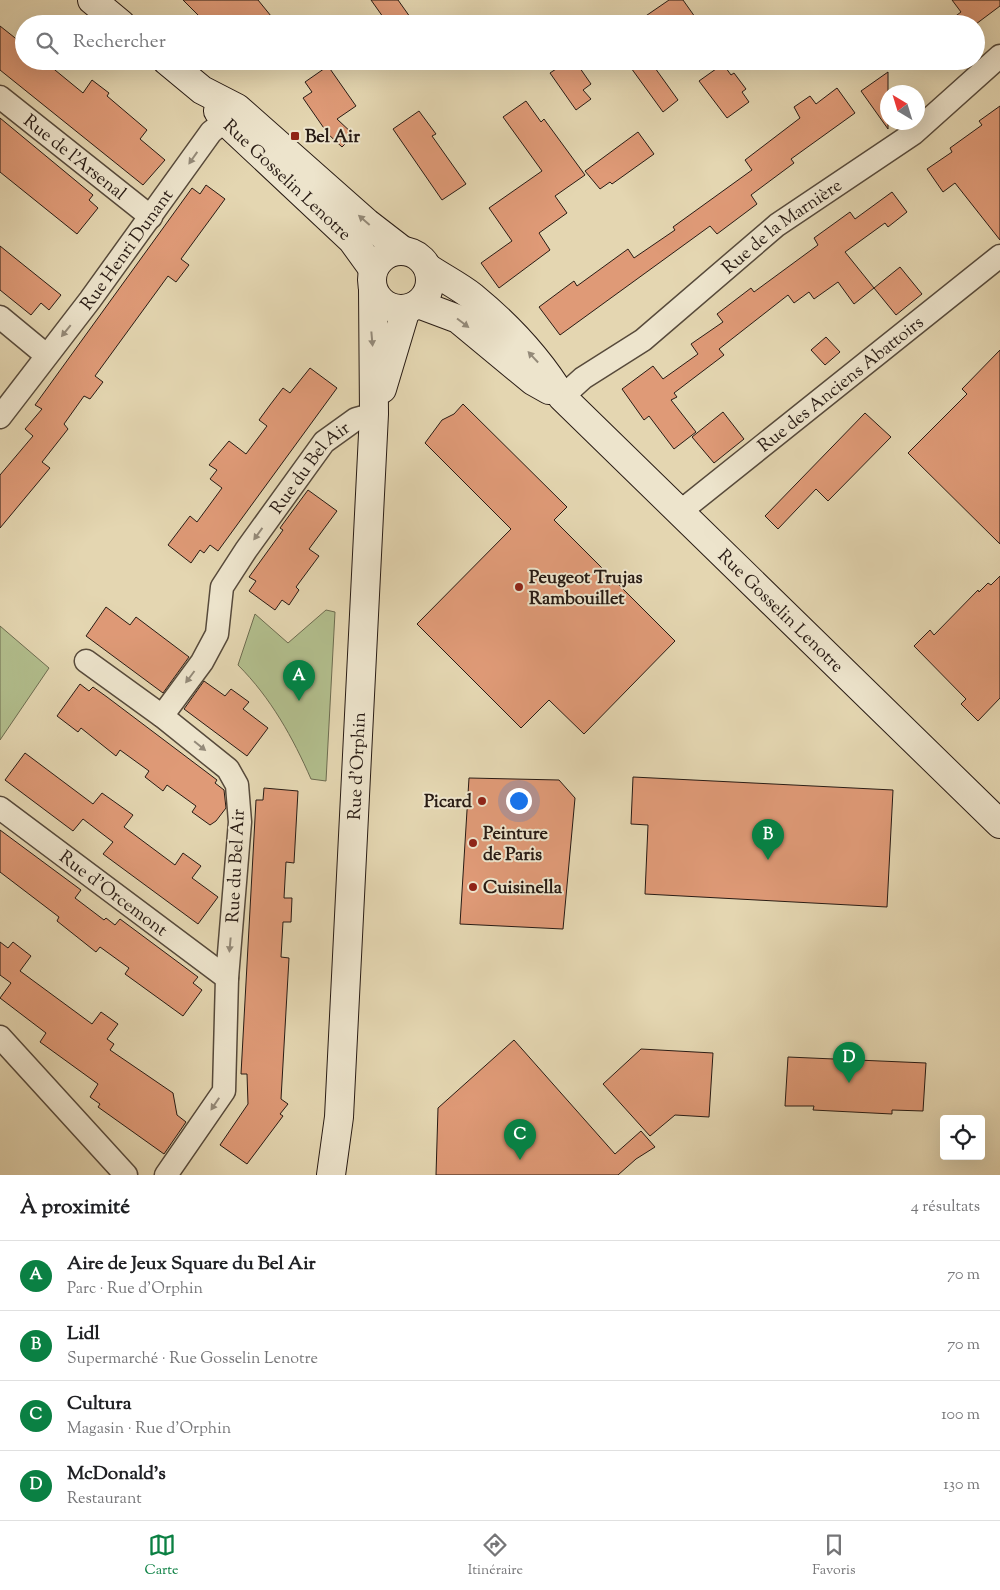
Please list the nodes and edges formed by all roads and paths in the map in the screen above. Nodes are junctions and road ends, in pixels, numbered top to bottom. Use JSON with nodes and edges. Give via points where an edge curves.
{"nodes":[{"id":1,"x":92,"y":0,"type":"edge"},
{"id":2,"x":110,"y":15,"type":"edge"},
{"id":3,"x":1000,"y":56,"type":"edge"},
{"id":4,"x":985,"y":69,"type":"edge"},
{"id":5,"x":178,"y":70,"type":"edge"},
{"id":6,"x":984,"y":70,"type":"edge"},
{"id":7,"x":202,"y":90,"type":"junction"},
{"id":8,"x":0,"y":96,"type":"edge"},
{"id":9,"x":224,"y":121,"type":"junction"},
{"id":10,"x":269,"y":135,"type":"junction"},
{"id":11,"x":151,"y":216,"type":"junction"},
{"id":12,"x":402,"y":250,"type":"junction"},
{"id":13,"x":1000,"y":256,"type":"edge"},
{"id":14,"x":428,"y":268,"type":"junction"},
{"id":15,"x":373,"y":280,"type":"junction"},
{"id":16,"x":412,"y":307,"type":"junction"},
{"id":17,"x":0,"y":317,"type":"edge"},
{"id":18,"x":46,"y":355,"type":"junction"},
{"id":19,"x":562,"y":397,"type":"junction"},
{"id":20,"x":374,"y":414,"type":"junction"},
{"id":21,"x":0,"y":417,"type":"edge"},
{"id":22,"x":681,"y":511,"type":"junction"},
{"id":23,"x":86,"y":660,"type":"dead end"},
{"id":24,"x":162,"y":716,"type":"junction"},
{"id":25,"x":0,"y":808,"type":"edge"},
{"id":26,"x":1000,"y":824,"type":"edge"},
{"id":27,"x":227,"y":978,"type":"junction"},
{"id":28,"x":0,"y":1037,"type":"edge"},
{"id":29,"x":339,"y":1117,"type":"junction"},
{"id":30,"x":126,"y":1175,"type":"edge"},
{"id":31,"x":166,"y":1175,"type":"edge"},
{"id":32,"x":330,"y":1175,"type":"edge"},
{"id":33,"x":346,"y":1175,"type":"edge"}],
"edges":[{"from":1,"to":2,"type":"main road"},
{"from":3,"to":4,"type":"street","name":"Rue de la Marnière"},
{"from":5,"to":7,"type":"main road","name":"Rue Gosselin Lenotre"},
{"from":6,"to":19,"type":"street","name":"Rue de la Marnière","via":[[914,133],[777,225],[643,340],[583,378]]},
{"from":7,"to":9,"type":"main road","name":"Rue Gosselin Lenotre"},
{"from":7,"to":10,"type":"main road","name":"Rue Gosselin Lenotre","via":[[237,108]]},
{"from":8,"to":11,"type":"street","name":"Rue de l'Arsenal"},
{"from":9,"to":10,"type":"street"},
{"from":9,"to":11,"type":"street","name":"Rue Henri Dunant","one_way":true,"via":[[211,132]]},
{"from":9,"to":15,"type":"main road","name":"Rue Gosselin Lenotre","via":[[352,240]]},
{"from":12,"to":10,"type":"main road","name":"Rue Gosselin Lenotre","one_way":true},
{"from":11,"to":18,"type":"street","name":"Rue Henri Dunant","one_way":true},
{"from":12,"to":14,"type":"main road","via":[[415,254]]},
{"from":12,"to":15,"type":"main road","via":[[385,255]]},
{"from":13,"to":22,"type":"street","name":"Rue des Anciens Abattoirs"},
{"from":14,"to":16,"type":"main road","via":[[429,288]]},
{"from":19,"to":14,"type":"main road","name":"Rue Gosselin Lenotre","one_way":true,"via":[[545,370],[504,325],[472,296]]},
{"from":15,"to":16,"type":"main road","via":[[386,306]]},
{"from":15,"to":20,"type":"main road","name":"Rue d'Orphin","one_way":true},
{"from":16,"to":19,"type":"main road","name":"Rue Gosselin Lenotre","one_way":true,"via":[[458,319],[533,381]]},
{"from":16,"to":20,"type":"main road","name":"Rue d'Orphin"},
{"from":17,"to":18,"type":"street"},
{"from":18,"to":21,"type":"street","name":"Rue Henri Dunant"},
{"from":19,"to":22,"type":"main road","name":"Rue Gosselin Lenotre"},
{"from":20,"to":24,"type":"street","name":"Rue du Bel Air","one_way":true,"via":[[356,419],[324,442],[246,550],[222,587],[217,634],[202,662]]},
{"from":20,"to":29,"type":"main road","name":"Rue d'Orphin"},
{"from":22,"to":26,"type":"main road","name":"Rue Gosselin Lenotre"},
{"from":23,"to":24,"type":"street"},
{"from":24,"to":27,"type":"street","name":"Rue du Bel Air","one_way":true,"via":[[228,769],[236,785],[240,822]]},
{"from":25,"to":27,"type":"street","name":"Rue d'Orcemont"},
{"from":27,"to":31,"type":"street","name":"Rue du Bel Air","one_way":true,"via":[[224,1091]]},
{"from":28,"to":30,"type":"street"},
{"from":29,"to":32,"type":"main road","name":"Rue d'Orphin"},
{"from":29,"to":33,"type":"main road","name":"Rue d'Orphin"}]}
